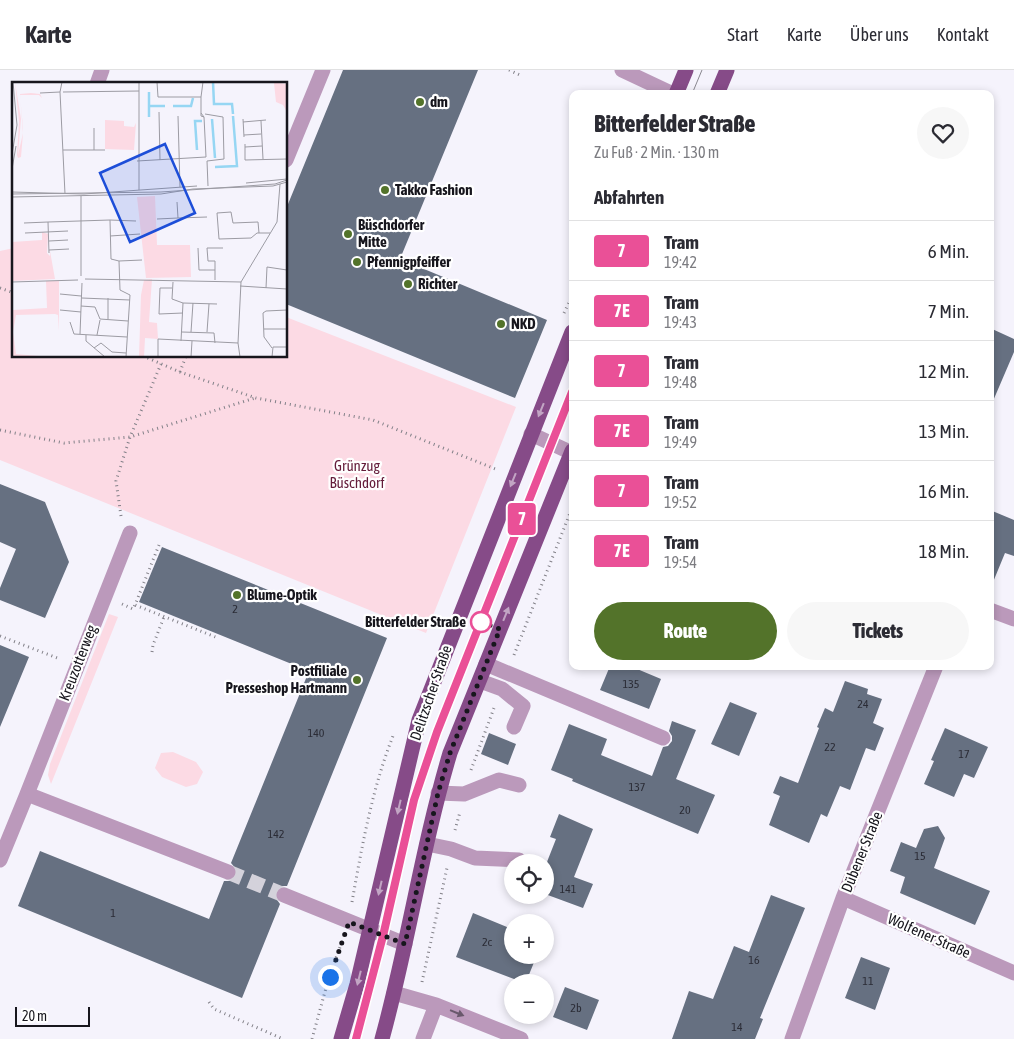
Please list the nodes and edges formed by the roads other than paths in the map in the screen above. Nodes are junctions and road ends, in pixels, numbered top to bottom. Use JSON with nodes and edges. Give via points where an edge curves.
{"nodes":[{"id":1,"x":102,"y":70,"type":"edge"},
{"id":2,"x":323,"y":70,"type":"edge"},
{"id":3,"x":622,"y":70,"type":"edge"},
{"id":4,"x":686,"y":70,"type":"edge"},
{"id":5,"x":727,"y":70,"type":"edge"},
{"id":6,"x":98,"y":82,"type":"edge"},
{"id":7,"x":666,"y":90,"type":"edge"},
{"id":8,"x":677,"y":90,"type":"edge"},
{"id":9,"x":719,"y":90,"type":"edge"},
{"id":10,"x":288,"y":155,"type":"edge"},
{"id":11,"x":569,"y":339,"type":"edge"},
{"id":12,"x":531,"y":434,"type":"junction"},
{"id":13,"x":569,"y":451,"type":"edge"},
{"id":14,"x":569,"y":459,"type":"edge"},
{"id":15,"x":130,"y":533,"type":"road end"},
{"id":16,"x":994,"y":612,"type":"edge"},
{"id":17,"x":1014,"y":619,"type":"edge"},
{"id":18,"x":486,"y":664,"type":"junction"},
{"id":19,"x":934,"y":670,"type":"edge"},
{"id":20,"x":480,"y":680,"type":"junction"},
{"id":21,"x":514,"y":727,"type":"dead end"},
{"id":22,"x":663,"y":738,"type":"dead end"},
{"id":23,"x":519,"y":785,"type":"dead end"},
{"id":24,"x":438,"y":793,"type":"junction"},
{"id":25,"x":27,"y":794,"type":"junction"},
{"id":26,"x":427,"y":844,"type":"junction"},
{"id":27,"x":504,"y":859,"type":"edge"},
{"id":28,"x":0,"y":860,"type":"edge"},
{"id":29,"x":228,"y":872,"type":"tunnel mouth"},
{"id":30,"x":284,"y":895,"type":"tunnel mouth"},
{"id":31,"x":843,"y":898,"type":"junction"},
{"id":32,"x":370,"y":930,"type":"junction"},
{"id":33,"x":405,"y":944,"type":"junction"},
{"id":34,"x":1014,"y":973,"type":"edge"},
{"id":35,"x":394,"y":993,"type":"junction"},
{"id":36,"x":436,"y":1004,"type":"junction"},
{"id":37,"x":341,"y":1039,"type":"edge"},
{"id":38,"x":382,"y":1039,"type":"edge"},
{"id":39,"x":423,"y":1039,"type":"edge"},
{"id":40,"x":521,"y":1039,"type":"edge"},
{"id":41,"x":792,"y":1039,"type":"edge"}],
"edges":[{"from":1,"to":6,"type":"street"},
{"from":2,"to":10,"type":"street"},
{"from":3,"to":7,"type":"street"},
{"from":4,"to":8,"type":"main road"},
{"from":5,"to":9,"type":"main road"},
{"from":11,"to":12,"type":"main road","name":"Delitzscher Straße","one_way":true},
{"from":12,"to":13,"type":"street"},
{"from":12,"to":32,"type":"main road","name":"Delitzscher Straße","one_way":true,"via":[[419,720]]},
{"from":18,"to":14,"type":"main road","one_way":true},
{"from":15,"to":25,"type":"street","name":"Kreuzotterweg"},
{"from":16,"to":17,"type":"street"},
{"from":18,"to":20,"type":"main road"},
{"from":18,"to":22,"type":"street"},
{"from":19,"to":31,"type":"street","name":"Dübener Straße"},
{"from":20,"to":21,"type":"street","via":[[502,689],[523,706]]},
{"from":20,"to":24,"type":"main road","via":[[450,753]]},
{"from":23,"to":24,"type":"street","via":[[499,780],[464,794]]},
{"from":24,"to":26,"type":"main road"},
{"from":25,"to":28,"type":"street","name":"Kreuzotterweg"},
{"from":25,"to":29,"type":"street"},
{"from":26,"to":27,"type":"street","via":[[475,858]]},
{"from":26,"to":33,"type":"main road"},
{"from":30,"to":32,"type":"street"},
{"from":31,"to":34,"type":"street","name":"Wolfener Straße"},
{"from":31,"to":41,"type":"street","name":"Dübener Straße"},
{"from":32,"to":33,"type":"street"},
{"from":32,"to":37,"type":"main road","name":"Delitzscher Straße","one_way":true},
{"from":33,"to":35,"type":"main road"},
{"from":35,"to":36,"type":"street"},
{"from":35,"to":38,"type":"main road"},
{"from":36,"to":39,"type":"street"},
{"from":36,"to":40,"type":"street","one_way":true}]}
